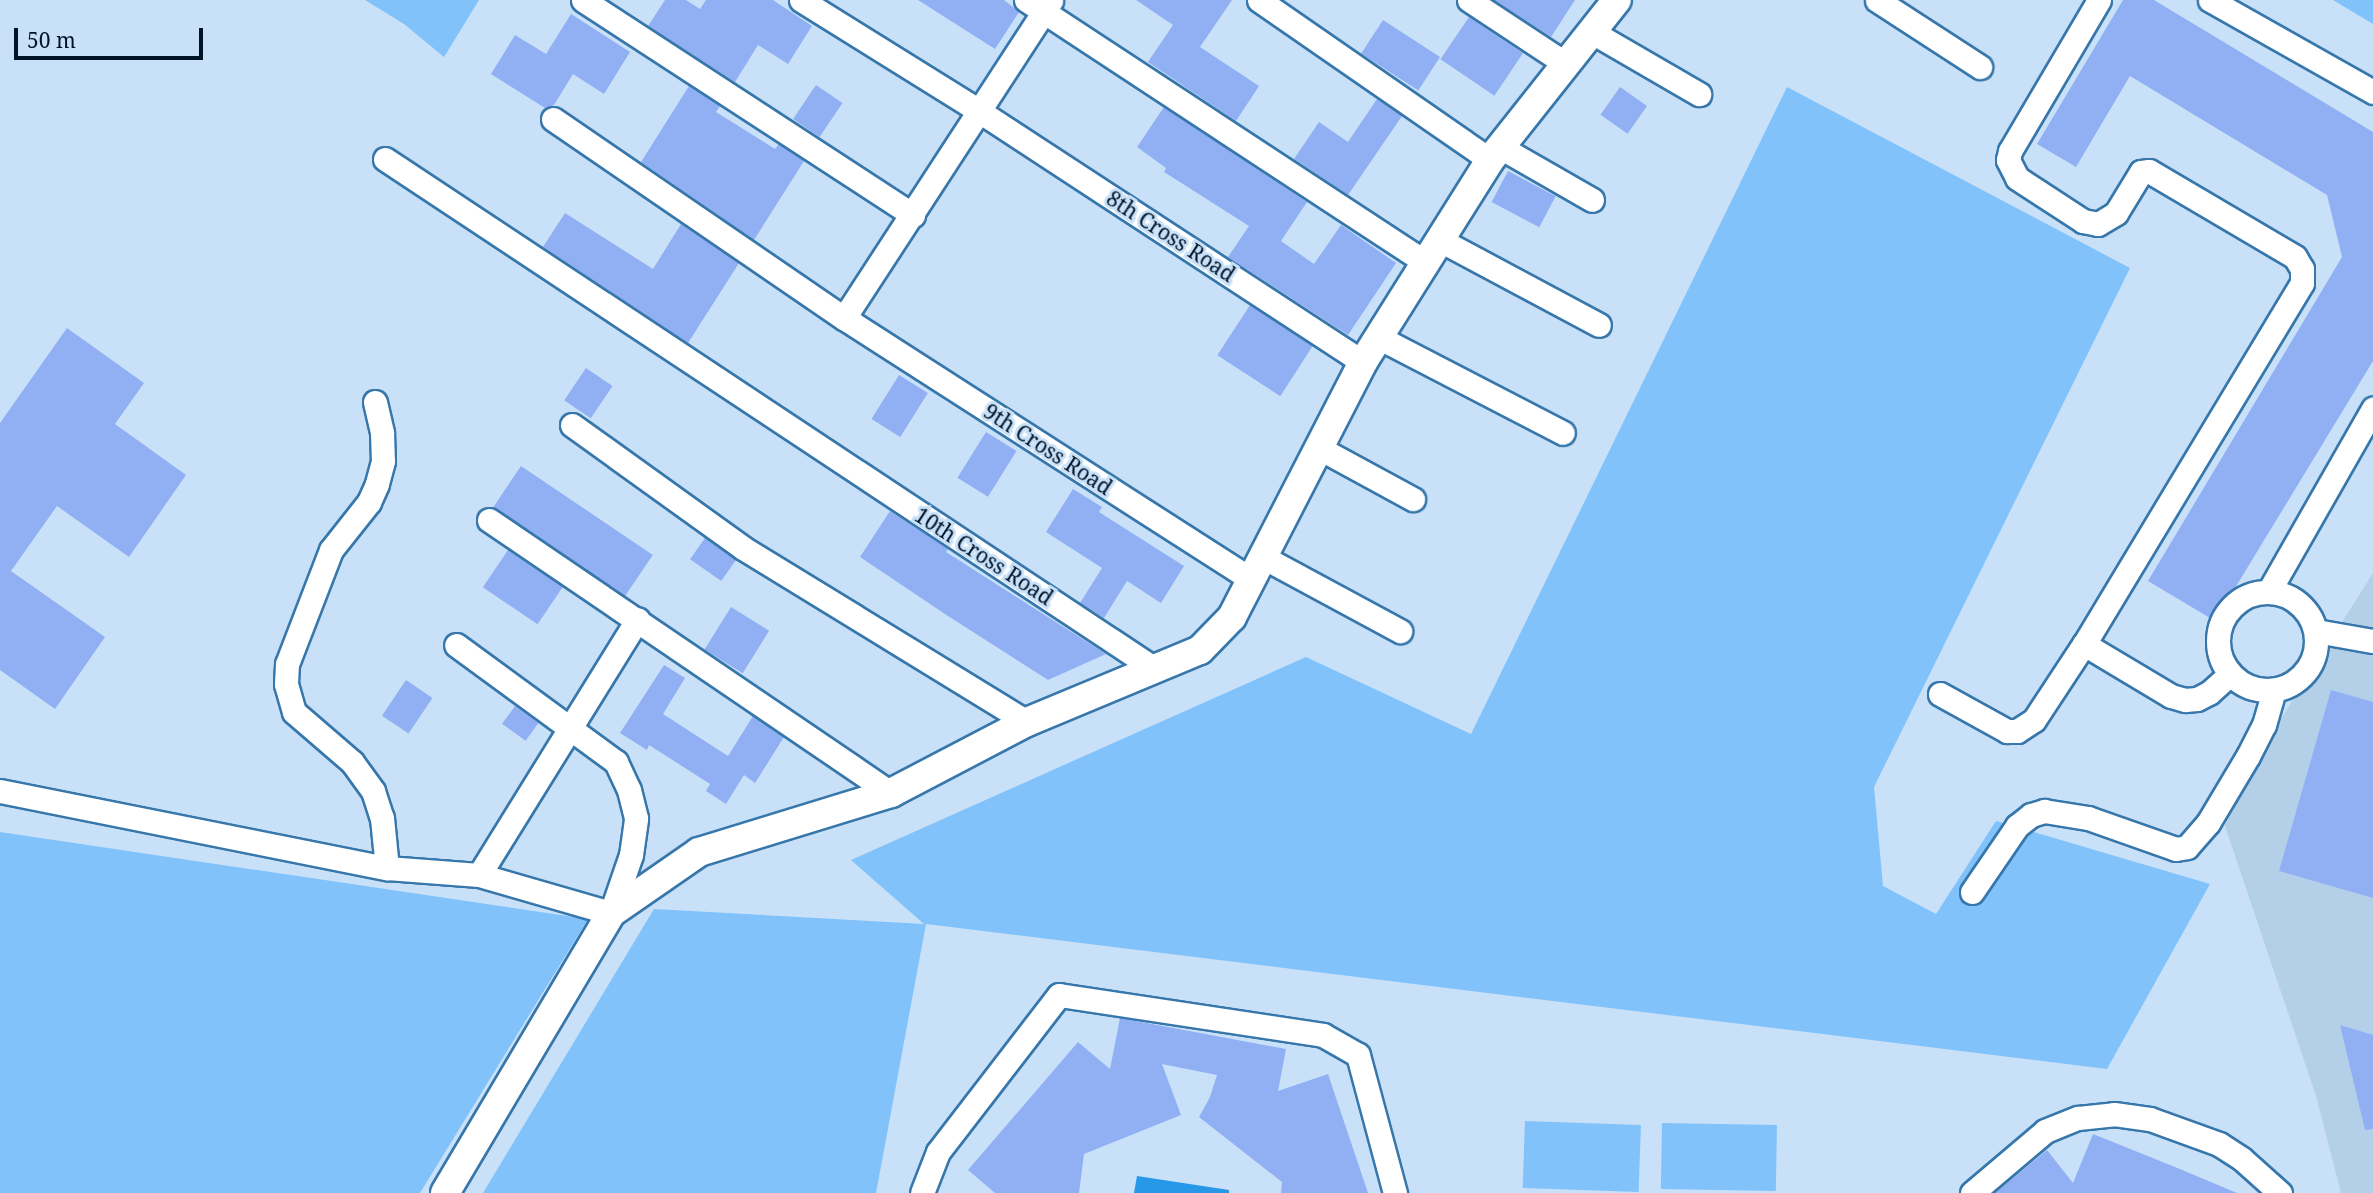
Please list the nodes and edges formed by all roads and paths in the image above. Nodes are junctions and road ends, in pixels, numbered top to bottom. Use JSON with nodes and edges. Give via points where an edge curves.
{"nodes":[{"id":1,"x":583,"y":0,"type":"edge"},
{"id":2,"x":801,"y":0,"type":"edge"},
{"id":3,"x":1259,"y":0,"type":"edge"},
{"id":4,"x":1469,"y":0,"type":"edge"},
{"id":5,"x":1617,"y":0,"type":"edge"},
{"id":6,"x":1877,"y":0,"type":"edge"},
{"id":7,"x":2099,"y":0,"type":"edge"},
{"id":8,"x":2210,"y":0,"type":"edge"},
{"id":9,"x":1040,"y":4,"type":"edge"},
{"id":10,"x":1592,"y":32,"type":"junction"},
{"id":11,"x":1566,"y":64,"type":"junction"},
{"id":12,"x":1980,"y":67,"type":"dead end"},
{"id":13,"x":2373,"y":92,"type":"edge"},
{"id":14,"x":1699,"y":94,"type":"dead end"},
{"id":15,"x":979,"y":111,"type":"junction"},
{"id":16,"x":553,"y":119,"type":"dead end"},
{"id":17,"x":1495,"y":153,"type":"junction"},
{"id":18,"x":385,"y":159,"type":"dead end"},
{"id":19,"x":1592,"y":200,"type":"dead end"},
{"id":20,"x":913,"y":215,"type":"junction"},
{"id":21,"x":1433,"y":251,"type":"junction"},
{"id":22,"x":844,"y":318,"type":"junction"},
{"id":23,"x":1599,"y":325,"type":"dead end"},
{"id":24,"x":1378,"y":337,"type":"junction"},
{"id":25,"x":1363,"y":362,"type":"junction"},
{"id":26,"x":375,"y":402,"type":"dead end"},
{"id":27,"x":2373,"y":409,"type":"edge"},
{"id":28,"x":572,"y":425,"type":"dead end"},
{"id":29,"x":1563,"y":433,"type":"dead end"},
{"id":30,"x":1319,"y":448,"type":"junction"},
{"id":31,"x":1413,"y":499,"type":"dead end"},
{"id":32,"x":489,"y":520,"type":"dead end"},
{"id":33,"x":1257,"y":568,"type":"junction"},
{"id":34,"x":2269,"y":591,"type":"junction"},
{"id":35,"x":638,"y":619,"type":"junction"},
{"id":36,"x":1400,"y":631,"type":"dead end"},
{"id":37,"x":2316,"y":631,"type":"junction"},
{"id":38,"x":2373,"y":641,"type":"edge"},
{"id":39,"x":2084,"y":643,"type":"junction"},
{"id":40,"x":456,"y":645,"type":"dead end"},
{"id":41,"x":1155,"y":669,"type":"junction"},
{"id":42,"x":2230,"y":674,"type":"junction"},
{"id":43,"x":2274,"y":690,"type":"junction"},
{"id":44,"x":1940,"y":694,"type":"dead end"},
{"id":45,"x":1027,"y":722,"type":"junction"},
{"id":46,"x":570,"y":728,"type":"junction"},
{"id":47,"x":0,"y":791,"type":"edge"},
{"id":48,"x":891,"y":793,"type":"junction"},
{"id":49,"x":387,"y":868,"type":"junction"},
{"id":50,"x":479,"y":876,"type":"junction"},
{"id":51,"x":1972,"y":892,"type":"dead end"},
{"id":52,"x":611,"y":913,"type":"junction"},
{"id":53,"x":445,"y":1193,"type":"edge"},
{"id":54,"x":922,"y":1193,"type":"edge"},
{"id":55,"x":1395,"y":1193,"type":"edge"},
{"id":56,"x":1972,"y":1193,"type":"edge"},
{"id":57,"x":2280,"y":1193,"type":"edge"}],
"edges":[{"from":1,"to":20,"type":"street"},
{"from":2,"to":15,"type":"street","name":"8th Cross Road"},
{"from":3,"to":17,"type":"street"},
{"from":4,"to":11,"type":"street"},
{"from":5,"to":10,"type":"street"},
{"from":6,"to":12,"type":"street"},
{"from":7,"to":39,"type":"street","via":[[2010,151],[2008,160],[2017,178],[2083,221],[2098,224],[2116,213],[2141,172],[2149,170],[2295,257],[2302,269],[2302,283]]},
{"from":8,"to":13,"type":"street"},
{"from":9,"to":15,"type":"street"},
{"from":9,"to":21,"type":"street"},
{"from":10,"to":11,"type":"street"},
{"from":10,"to":14,"type":"street"},
{"from":11,"to":17,"type":"street"},
{"from":15,"to":20,"type":"street"},
{"from":15,"to":25,"type":"street","name":"8th Cross Road"},
{"from":16,"to":22,"type":"street","name":"9th Cross Road"},
{"from":17,"to":19,"type":"street"},
{"from":17,"to":21,"type":"street"},
{"from":18,"to":41,"type":"street","name":"10th Cross Road"},
{"from":20,"to":22,"type":"street"},
{"from":21,"to":23,"type":"street"},
{"from":21,"to":24,"type":"street"},
{"from":22,"to":33,"type":"street","name":"9th Cross Road"},
{"from":24,"to":25,"type":"street"},
{"from":24,"to":29,"type":"street"},
{"from":25,"to":30,"type":"street"},
{"from":26,"to":49,"type":"street","via":[[383,461],[377,484],[359,517],[331,550],[287,664],[286,684],[294,712],[352,762],[369,783],[379,806]]},
{"from":27,"to":34,"type":"street"},
{"from":28,"to":45,"type":"street","via":[[743,548]]},
{"from":30,"to":31,"type":"street"},
{"from":30,"to":33,"type":"street"},
{"from":32,"to":35,"type":"street"},
{"from":33,"to":36,"type":"street","name":"9th Cross Road"},
{"from":33,"to":41,"type":"street","via":[[1232,617],[1200,650]]},
{"from":34,"to":37,"type":"street","via":[[2299,603]]},
{"from":34,"to":42,"type":"street","via":[[2252,593],[2226,613],[2218,645]]},
{"from":35,"to":46,"type":"street"},
{"from":35,"to":48,"type":"street"},
{"from":37,"to":38,"type":"street"},
{"from":37,"to":43,"type":"street","via":[[2316,647],[2302,677]]},
{"from":39,"to":42,"type":"street","via":[[2185,700],[2209,693]]},
{"from":39,"to":44,"type":"street","via":[[2034,720],[2017,731],[2007,731]]},
{"from":40,"to":46,"type":"street"},
{"from":41,"to":45,"type":"street"},
{"from":42,"to":43,"type":"street","via":[[2258,690]]},
{"from":43,"to":51,"type":"street","via":[[2264,725],[2248,755],[2208,823],[2187,847],[2176,849],[2088,818],[2044,811],[2017,826]]},
{"from":45,"to":48,"type":"street"},
{"from":46,"to":50,"type":"street"},
{"from":46,"to":52,"type":"street","via":[[616,762],[636,818],[631,855]]},
{"from":47,"to":49,"type":"street"},
{"from":48,"to":52,"type":"street","via":[[699,852]]},
{"from":49,"to":50,"type":"street"},
{"from":50,"to":52,"type":"street"},
{"from":52,"to":53,"type":"street"},
{"from":54,"to":55,"type":"street","via":[[938,1152],[1059,995],[1323,1035],[1358,1055]]},
{"from":56,"to":57,"type":"street","via":[[2045,1131],[2078,1118],[2114,1114],[2150,1119],[2219,1144]]}]}
